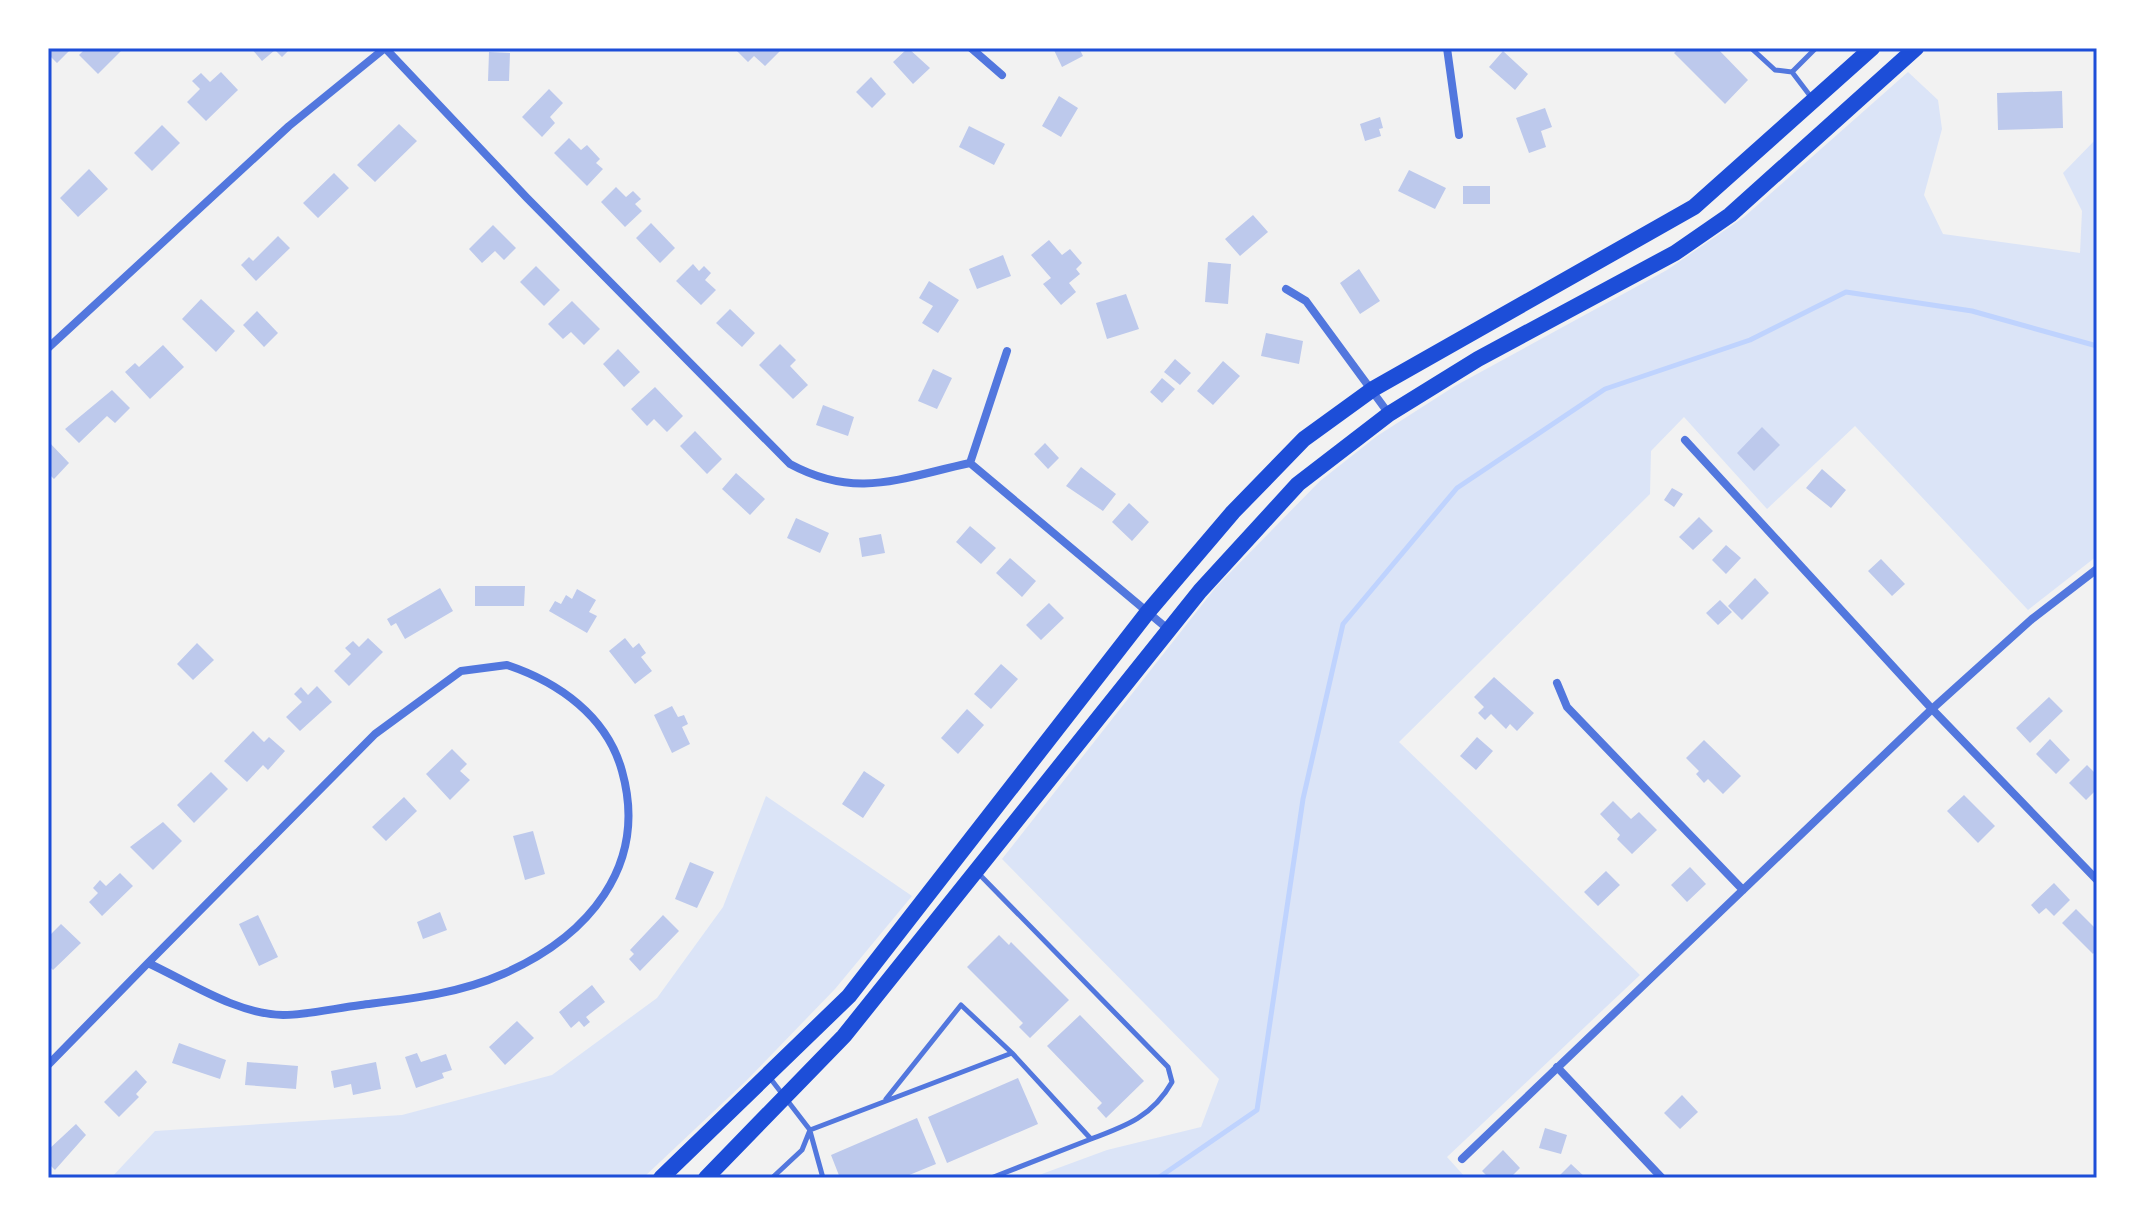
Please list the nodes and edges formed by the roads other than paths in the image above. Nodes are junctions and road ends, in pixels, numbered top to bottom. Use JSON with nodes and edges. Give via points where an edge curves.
{"nodes":[{"id":1,"x":385,"y":48,"type":"edge"},
{"id":2,"x":971,"y":48,"type":"edge"},
{"id":3,"x":1447,"y":48,"type":"edge"},
{"id":4,"x":1751,"y":48,"type":"edge"},
{"id":5,"x":1816,"y":48,"type":"edge"},
{"id":6,"x":1872,"y":48,"type":"edge"},
{"id":7,"x":1916,"y":48,"type":"edge"},
{"id":8,"x":1792,"y":72,"type":"junction"},
{"id":9,"x":1002,"y":75,"type":"dead end"},
{"id":10,"x":1814,"y":101,"type":"junction"},
{"id":11,"x":1459,"y":135,"type":"dead end"},
{"id":12,"x":1286,"y":289,"type":"dead end"},
{"id":13,"x":48,"y":348,"type":"edge"},
{"id":14,"x":1007,"y":351,"type":"dead end"},
{"id":15,"x":1373,"y":389,"type":"junction"},
{"id":16,"x":1389,"y":414,"type":"junction"},
{"id":17,"x":1685,"y":440,"type":"dead end"},
{"id":18,"x":970,"y":463,"type":"junction"},
{"id":19,"x":2097,"y":569,"type":"edge"},
{"id":20,"x":1147,"y":613,"type":"junction"},
{"id":21,"x":1170,"y":630,"type":"junction"},
{"id":22,"x":1557,"y":683,"type":"dead end"},
{"id":23,"x":1932,"y":709,"type":"junction"},
{"id":24,"x":978,"y":873,"type":"junction"},
{"id":25,"x":2097,"y":880,"type":"edge"},
{"id":26,"x":1743,"y":890,"type":"junction"},
{"id":27,"x":148,"y":963,"type":"junction"},
{"id":28,"x":1012,"y":1053,"type":"junction"},
{"id":29,"x":48,"y":1065,"type":"edge"},
{"id":30,"x":1557,"y":1067,"type":"junction"},
{"id":31,"x":767,"y":1075,"type":"junction"},
{"id":32,"x":786,"y":1097,"type":"junction"},
{"id":33,"x":884,"y":1102,"type":"junction"},
{"id":34,"x":810,"y":1130,"type":"junction"},
{"id":35,"x":1091,"y":1139,"type":"junction"},
{"id":36,"x":1462,"y":1159,"type":"dead end"},
{"id":37,"x":661,"y":1178,"type":"edge"},
{"id":38,"x":706,"y":1178,"type":"edge"},
{"id":39,"x":772,"y":1178,"type":"edge"},
{"id":40,"x":823,"y":1178,"type":"edge"},
{"id":41,"x":991,"y":1178,"type":"edge"},
{"id":42,"x":1662,"y":1178,"type":"edge"}],
"edges":[{"from":1,"to":13,"type":"street","via":[[289,126]]},
{"from":1,"to":18,"type":"street","via":[[790,464],[818,479],[858,486]]},
{"from":2,"to":9,"type":"street"},
{"from":3,"to":11,"type":"street"},
{"from":4,"to":8,"type":"lane","via":[[1775,70]]},
{"from":5,"to":8,"type":"lane"},
{"from":6,"to":10,"type":"main road"},
{"from":7,"to":16,"type":"main road","via":[[1780,173],[1675,253],[1478,359]]},
{"from":8,"to":10,"type":"lane"},
{"from":10,"to":15,"type":"main road","via":[[1694,207]]},
{"from":12,"to":15,"type":"street","via":[[1306,301]]},
{"from":14,"to":18,"type":"street"},
{"from":15,"to":16,"type":"street"},
{"from":15,"to":20,"type":"main road","via":[[1304,439]]},
{"from":16,"to":21,"type":"main road","via":[[1298,484]]},
{"from":17,"to":23,"type":"street"},
{"from":18,"to":20,"type":"street"},
{"from":19,"to":23,"type":"street"},
{"from":20,"to":21,"type":"street"},
{"from":20,"to":31,"type":"main road","via":[[849,996]]},
{"from":21,"to":24,"type":"main road"},
{"from":22,"to":26,"type":"street","via":[[1567,707]]},
{"from":23,"to":25,"type":"street"},
{"from":23,"to":26,"type":"street"},
{"from":24,"to":32,"type":"main road","via":[[844,1036]]},
{"from":24,"to":35,"type":"lane","via":[[1168,1067],[1172,1082],[1150,1112]]},
{"from":26,"to":30,"type":"street"},
{"from":27,"to":27,"type":"street","via":[[229,1001],[283,1015],[433,995],[501,975],[570,932],[613,882],[630,824],[629,794],[618,758],[590,714],[544,677],[507,665],[461,671],[375,734]]},
{"from":27,"to":29,"type":"street"},
{"from":28,"to":33,"type":"lane"},
{"from":28,"to":33,"type":"lane","via":[[961,1005]]},
{"from":28,"to":35,"type":"lane"},
{"from":30,"to":36,"type":"street"},
{"from":30,"to":42,"type":"street"},
{"from":31,"to":32,"type":"lane"},
{"from":31,"to":37,"type":"main road"},
{"from":32,"to":34,"type":"lane"},
{"from":32,"to":38,"type":"main road"},
{"from":33,"to":34,"type":"lane"},
{"from":34,"to":39,"type":"lane","via":[[802,1150]]},
{"from":34,"to":40,"type":"lane"},
{"from":35,"to":41,"type":"lane"}]}
